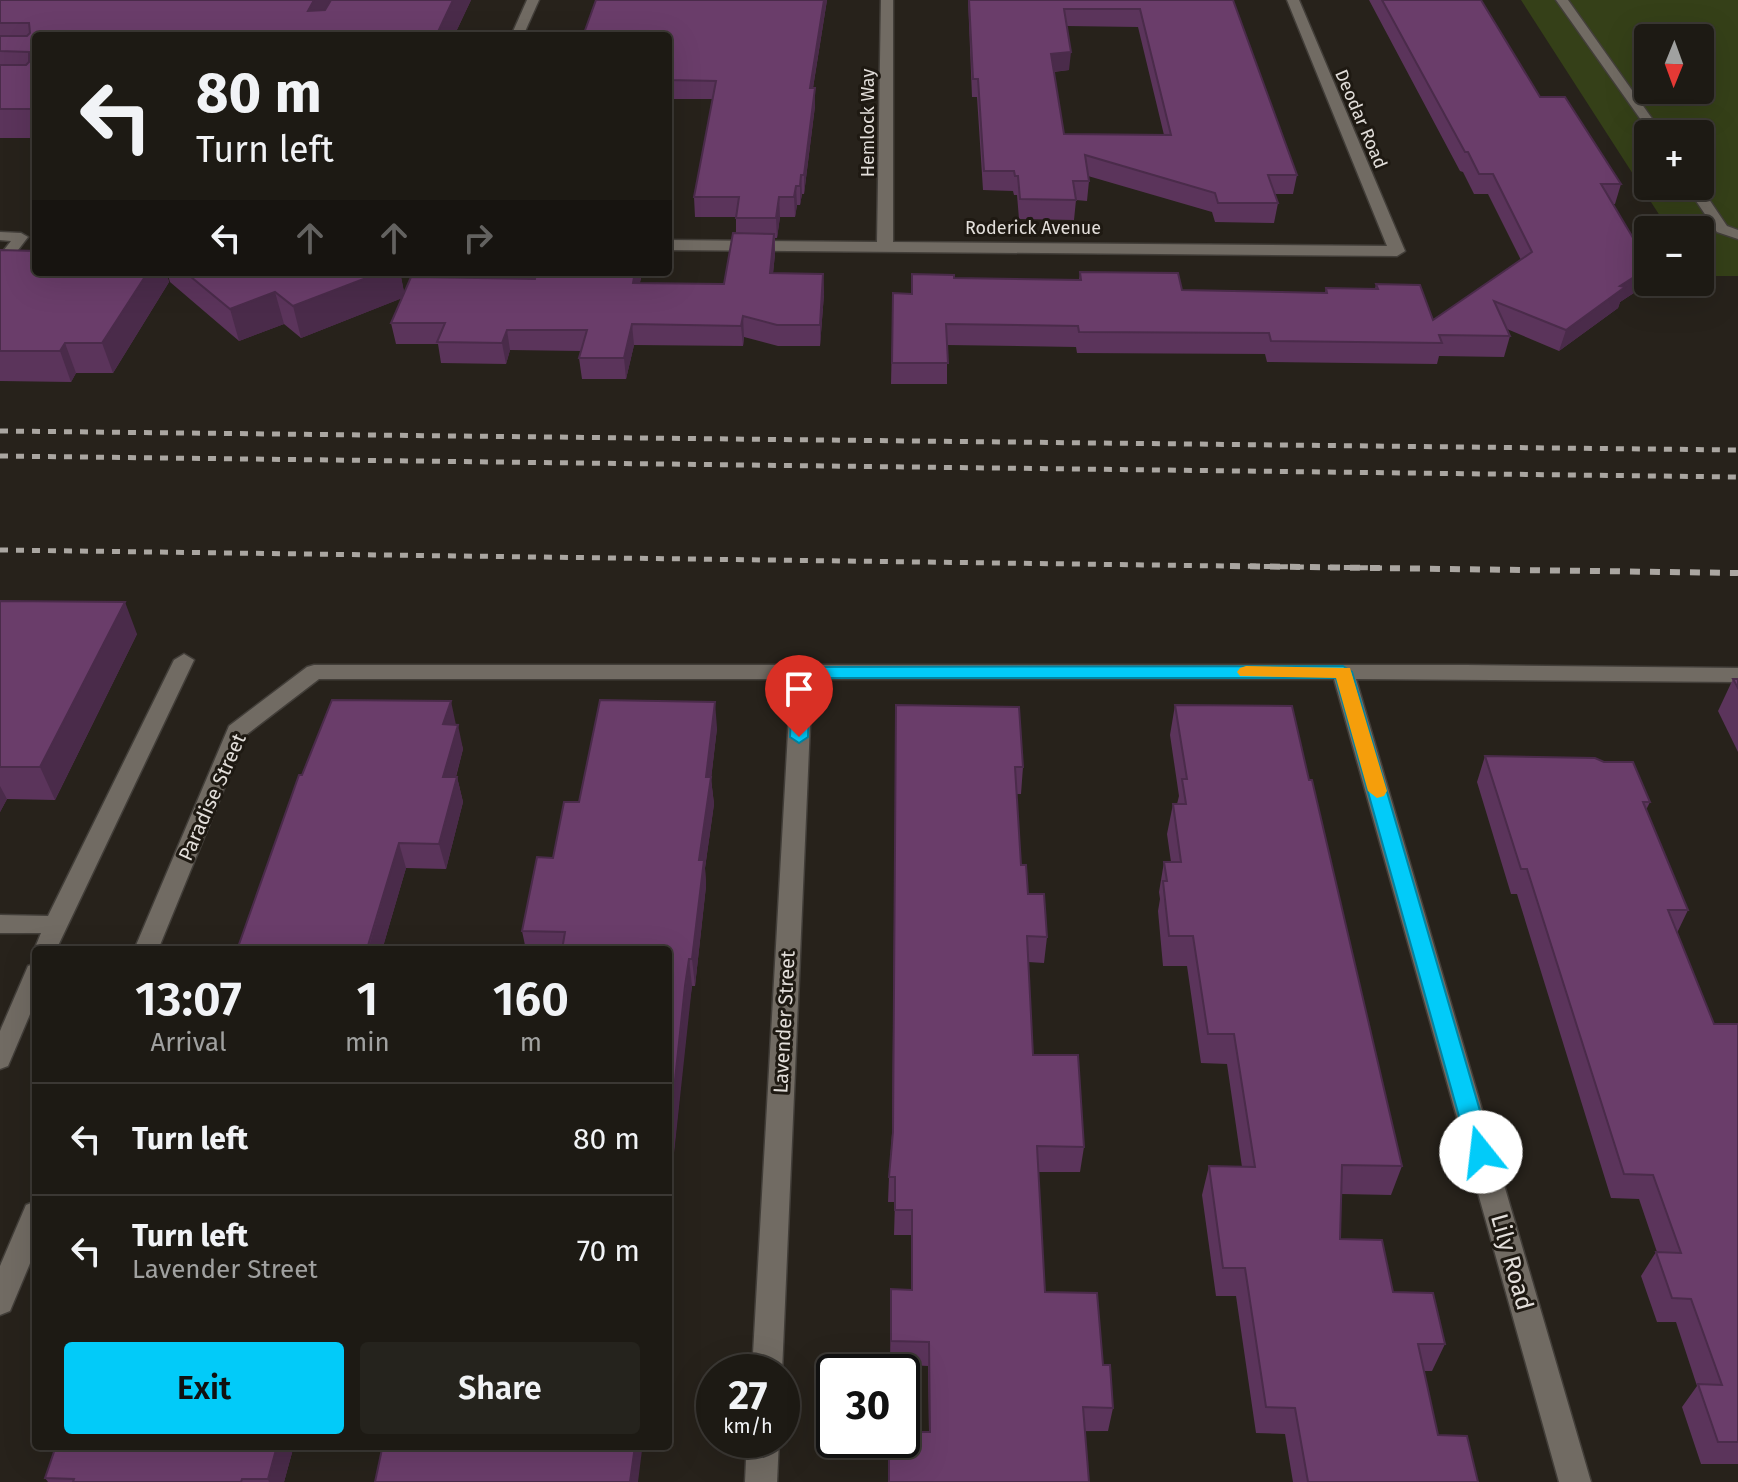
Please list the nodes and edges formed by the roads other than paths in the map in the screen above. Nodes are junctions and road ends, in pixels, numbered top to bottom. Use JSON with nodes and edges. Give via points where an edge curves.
{"nodes":[{"id":1,"x":533,"y":0,"type":"edge"},
{"id":2,"x":887,"y":0,"type":"edge"},
{"id":3,"x":1293,"y":0,"type":"edge"},
{"id":4,"x":1562,"y":0,"type":"edge"},
{"id":5,"x":519,"y":32,"type":"edge"},
{"id":6,"x":1647,"y":120,"type":"edge"},
{"id":7,"x":1702,"y":200,"type":"edge"},
{"id":8,"x":1738,"y":235,"type":"edge"},
{"id":9,"x":0,"y":236,"type":"edge"},
{"id":10,"x":672,"y":245,"type":"edge"},
{"id":11,"x":885,"y":247,"type":"junction"},
{"id":12,"x":1397,"y":251,"type":"joint"},
{"id":13,"x":0,"y":264,"type":"edge"},
{"id":14,"x":184,"y":660,"type":"dead end"},
{"id":15,"x":802,"y":672,"type":"junction"},
{"id":16,"x":1343,"y":672,"type":"junction"},
{"id":17,"x":1738,"y":675,"type":"edge"},
{"id":18,"x":0,"y":924,"type":"edge"},
{"id":19,"x":55,"y":925,"type":"junction"},
{"id":20,"x":47,"y":946,"type":"edge"},
{"id":21,"x":148,"y":946,"type":"edge"},
{"id":22,"x":32,"y":982,"type":"edge"},
{"id":23,"x":0,"y":1059,"type":"edge"},
{"id":24,"x":32,"y":1224,"type":"edge"},
{"id":25,"x":0,"y":1301,"type":"edge"},
{"id":26,"x":768,"y":1354,"type":"edge"},
{"id":27,"x":762,"y":1458,"type":"edge"},
{"id":28,"x":761,"y":1482,"type":"edge"},
{"id":29,"x":1575,"y":1482,"type":"edge"}],
"edges":[{"from":1,"to":5,"type":"street"},
{"from":2,"to":11,"type":"street","name":"Hemlock Way"},
{"from":3,"to":12,"type":"street","name":"Deodar Road"},
{"from":4,"to":6,"type":"lane"},
{"from":7,"to":8,"type":"lane","via":[[1722,229]]},
{"from":9,"to":13,"type":"lane","via":[[21,237]]},
{"from":10,"to":11,"type":"street","name":"Roderick Avenue"},
{"from":11,"to":12,"type":"street","name":"Roderick Avenue"},
{"from":14,"to":19,"type":"lane"},
{"from":15,"to":16,"type":"street"},
{"from":15,"to":21,"type":"street","name":"Paradise Street","via":[[314,672],[237,731]]},
{"from":15,"to":26,"type":"street","name":"Lavender Street"},
{"from":16,"to":17,"type":"street"},
{"from":16,"to":29,"type":"street","name":"Lily Road"},
{"from":18,"to":19,"type":"lane"},
{"from":19,"to":20,"type":"lane"},
{"from":22,"to":23,"type":"lane"},
{"from":24,"to":25,"type":"street"},
{"from":27,"to":28,"type":"street"}]}
